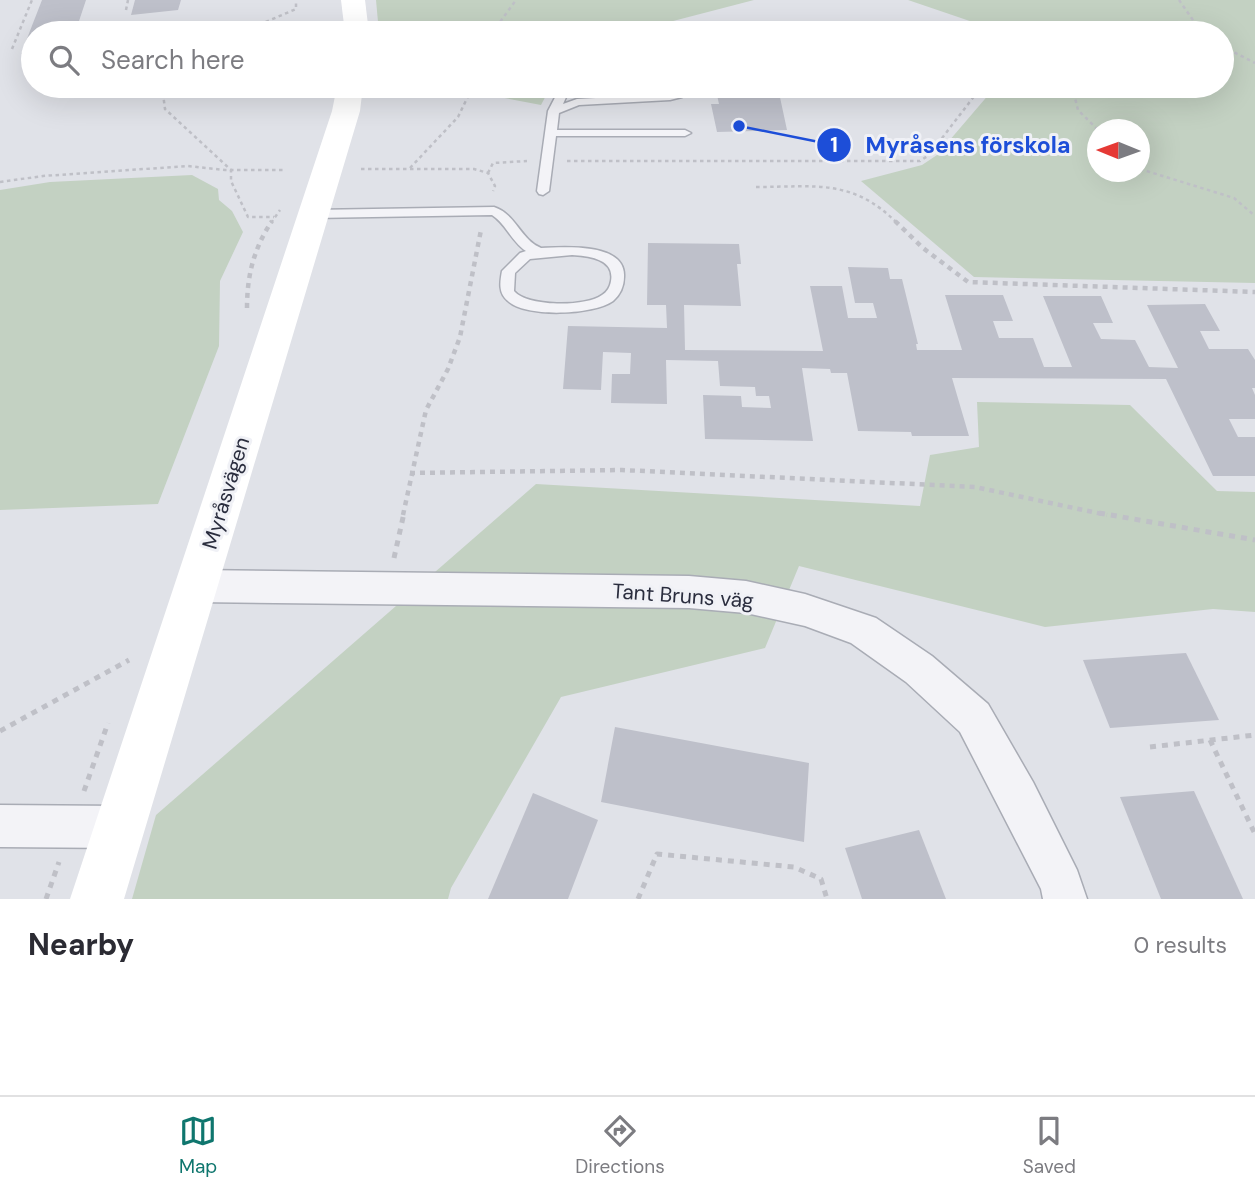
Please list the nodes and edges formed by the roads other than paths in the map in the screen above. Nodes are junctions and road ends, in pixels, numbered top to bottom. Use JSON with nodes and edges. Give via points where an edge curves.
{"nodes":[{"id":1,"x":354,"y":0,"type":"edge"},
{"id":2,"x":355,"y":21,"type":"edge"},
{"id":3,"x":348,"y":98,"type":"edge"},
{"id":4,"x":560,"y":98,"type":"edge"},
{"id":5,"x":651,"y":98,"type":"edge"},
{"id":6,"x":554,"y":111,"type":"junction"},
{"id":7,"x":551,"y":132,"type":"junction"},
{"id":8,"x":685,"y":134,"type":"dead end"},
{"id":9,"x":542,"y":191,"type":"dead end"},
{"id":10,"x":294,"y":216,"type":"junction"},
{"id":11,"x":540,"y":252,"type":"junction"},
{"id":12,"x":197,"y":586,"type":"junction"},
{"id":13,"x":0,"y":826,"type":"edge"},
{"id":14,"x":120,"y":827,"type":"junction"},
{"id":15,"x":97,"y":899,"type":"edge"},
{"id":16,"x":1065,"y":899,"type":"edge"}],
"edges":[{"from":1,"to":2,"type":"street"},
{"from":3,"to":10,"type":"street","name":"Myråsvägen","via":[[346,111]]},
{"from":4,"to":6,"type":"lane"},
{"from":5,"to":6,"type":"lane","via":[[577,102]]},
{"from":6,"to":7,"type":"lane"},
{"from":7,"to":8,"type":"lane"},
{"from":7,"to":9,"type":"lane"},
{"from":10,"to":11,"type":"lane","via":[[487,211],[501,214],[517,240]]},
{"from":10,"to":12,"type":"street","name":"Myråsvägen"},
{"from":11,"to":11,"type":"lane","via":[[515,262],[506,279],[512,297],[520,303],[588,307],[603,302],[617,287],[618,271],[607,257],[593,252]]},
{"from":12,"to":14,"type":"street","name":"Myråsvägen"},
{"from":12,"to":16,"type":"street","name":"Tant Bruns väg","via":[[689,592],[746,597],[805,610],[863,630],[919,668],[974,718],[1018,797]]},
{"from":13,"to":14,"type":"street"},
{"from":14,"to":15,"type":"street","name":"Myråsvägen"}]}
